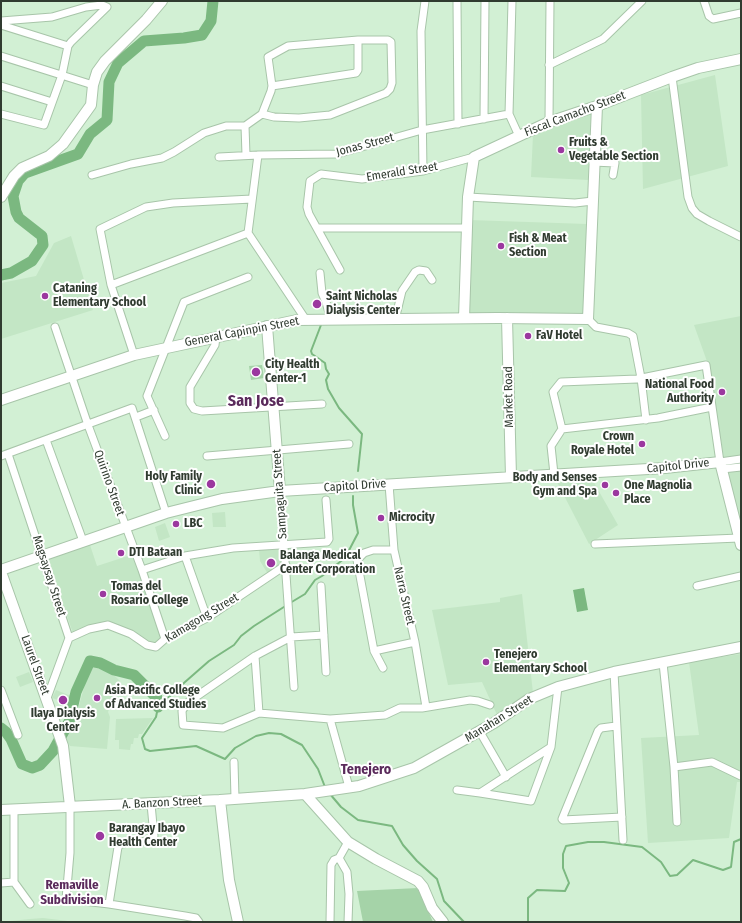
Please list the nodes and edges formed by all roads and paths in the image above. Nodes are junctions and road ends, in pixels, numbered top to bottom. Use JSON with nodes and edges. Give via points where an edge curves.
{"nodes":[{"id":1,"x":162,"y":1,"type":"edge"},
{"id":2,"x":425,"y":1,"type":"edge"},
{"id":3,"x":458,"y":1,"type":"edge"},
{"id":4,"x":485,"y":1,"type":"edge"},
{"id":5,"x":512,"y":1,"type":"edge"},
{"id":6,"x":550,"y":1,"type":"edge"},
{"id":7,"x":642,"y":1,"type":"edge"},
{"id":8,"x":704,"y":1,"type":"edge"},
{"id":9,"x":741,"y":13,"type":"edge"},
{"id":10,"x":1,"y":21,"type":"edge"},
{"id":11,"x":1,"y":25,"type":"edge"},
{"id":12,"x":358,"y":40,"type":"junction"},
{"id":13,"x":68,"y":46,"type":"junction"},
{"id":14,"x":1,"y":56,"type":"edge"},
{"id":15,"x":741,"y":59,"type":"edge"},
{"id":16,"x":549,"y":65,"type":"junction"},
{"id":17,"x":62,"y":75,"type":"junction"},
{"id":18,"x":672,"y":77,"type":"junction"},
{"id":19,"x":93,"y":85,"type":"junction"},
{"id":20,"x":1,"y":86,"type":"edge"},
{"id":21,"x":272,"y":86,"type":"junction"},
{"id":22,"x":52,"y":102,"type":"junction"},
{"id":23,"x":597,"y":106,"type":"junction"},
{"id":24,"x":262,"y":114,"type":"junction"},
{"id":25,"x":509,"y":114,"type":"junction"},
{"id":26,"x":1,"y":115,"type":"edge"},
{"id":27,"x":484,"y":119,"type":"junction"},
{"id":28,"x":549,"y":122,"type":"junction"},
{"id":29,"x":458,"y":124,"type":"junction"},
{"id":30,"x":245,"y":126,"type":"junction"},
{"id":31,"x":422,"y":130,"type":"junction"},
{"id":32,"x":519,"y":136,"type":"junction"},
{"id":33,"x":246,"y":155,"type":"junction"},
{"id":34,"x":258,"y":155,"type":"junction"},
{"id":35,"x":218,"y":157,"type":"dead end"},
{"id":36,"x":474,"y":157,"type":"junction"},
{"id":37,"x":593,"y":162,"type":"junction"},
{"id":38,"x":423,"y":171,"type":"junction"},
{"id":39,"x":92,"y":175,"type":"dead end"},
{"id":40,"x":613,"y":175,"type":"dead end"},
{"id":41,"x":1,"y":197,"type":"edge"},
{"id":42,"x":468,"y":197,"type":"junction"},
{"id":43,"x":252,"y":199,"type":"junction"},
{"id":44,"x":593,"y":201,"type":"junction"},
{"id":45,"x":318,"y":228,"type":"junction"},
{"id":46,"x":466,"y":228,"type":"junction"},
{"id":47,"x":248,"y":233,"type":"junction"},
{"id":48,"x":741,"y":237,"type":"edge"},
{"id":49,"x":340,"y":270,"type":"dead end"},
{"id":50,"x":320,"y":273,"type":"dead end"},
{"id":51,"x":248,"y":277,"type":"dead end"},
{"id":52,"x":432,"y":280,"type":"dead end"},
{"id":53,"x":110,"y":285,"type":"junction"},
{"id":54,"x":464,"y":318,"type":"junction"},
{"id":55,"x":507,"y":318,"type":"junction"},
{"id":56,"x":588,"y":319,"type":"junction"},
{"id":57,"x":306,"y":320,"type":"junction"},
{"id":58,"x":331,"y":320,"type":"junction"},
{"id":59,"x":394,"y":320,"type":"junction"},
{"id":60,"x":267,"y":326,"type":"junction"},
{"id":61,"x":55,"y":327,"type":"dead end"},
{"id":62,"x":216,"y":336,"type":"junction"},
{"id":63,"x":166,"y":348,"type":"junction"},
{"id":64,"x":134,"y":355,"type":"junction"},
{"id":65,"x":72,"y":376,"type":"junction"},
{"id":66,"x":641,"y":378,"type":"junction"},
{"id":67,"x":1,"y":400,"type":"edge"},
{"id":68,"x":322,"y":404,"type":"dead end"},
{"id":69,"x":274,"y":406,"type":"junction"},
{"id":70,"x":712,"y":407,"type":"junction"},
{"id":71,"x":154,"y":410,"type":"junction"},
{"id":72,"x":136,"y":417,"type":"junction"},
{"id":73,"x":646,"y":420,"type":"junction"},
{"id":74,"x":88,"y":425,"type":"junction"},
{"id":75,"x":562,"y":430,"type":"junction"},
{"id":76,"x":165,"y":436,"type":"dead end"},
{"id":77,"x":46,"y":440,"type":"junction"},
{"id":78,"x":349,"y":444,"type":"dead end"},
{"id":79,"x":277,"y":450,"type":"junction"},
{"id":80,"x":4,"y":455,"type":"edge"},
{"id":81,"x":207,"y":456,"type":"dead end"},
{"id":82,"x":741,"y":459,"type":"edge"},
{"id":83,"x":721,"y":466,"type":"junction"},
{"id":84,"x":741,"y":467,"type":"edge"},
{"id":85,"x":554,"y":474,"type":"junction"},
{"id":86,"x":511,"y":477,"type":"junction"},
{"id":87,"x":389,"y":484,"type":"junction"},
{"id":88,"x":280,"y":491,"type":"junction"},
{"id":89,"x":326,"y":500,"type":"dead end"},
{"id":90,"x":166,"y":513,"type":"junction"},
{"id":91,"x":126,"y":527,"type":"junction"},
{"id":92,"x":83,"y":541,"type":"junction"},
{"id":93,"x":740,"y":542,"type":"edge"},
{"id":94,"x":595,"y":544,"type":"dead end"},
{"id":95,"x":284,"y":545,"type":"junction"},
{"id":96,"x":394,"y":550,"type":"junction"},
{"id":97,"x":42,"y":555,"type":"junction"},
{"id":98,"x":185,"y":556,"type":"junction"},
{"id":99,"x":286,"y":565,"type":"junction"},
{"id":100,"x":142,"y":570,"type":"junction"},
{"id":101,"x":1,"y":571,"type":"edge"},
{"id":102,"x":741,"y":576,"type":"edge"},
{"id":103,"x":321,"y":586,"type":"dead end"},
{"id":104,"x":697,"y":586,"type":"dead end"},
{"id":105,"x":207,"y":618,"type":"junction"},
{"id":106,"x":324,"y":635,"type":"junction"},
{"id":107,"x":69,"y":638,"type":"junction"},
{"id":108,"x":290,"y":638,"type":"junction"},
{"id":109,"x":165,"y":639,"type":"junction"},
{"id":110,"x":415,"y":642,"type":"junction"},
{"id":111,"x":741,"y":647,"type":"edge"},
{"id":112,"x":374,"y":650,"type":"junction"},
{"id":113,"x":255,"y":656,"type":"junction"},
{"id":114,"x":663,"y":662,"type":"junction"},
{"id":115,"x":383,"y":668,"type":"dead end"},
{"id":116,"x":326,"y":672,"type":"dead end"},
{"id":117,"x":614,"y":672,"type":"junction"},
{"id":118,"x":294,"y":687,"type":"dead end"},
{"id":119,"x":558,"y":687,"type":"junction"},
{"id":120,"x":1,"y":690,"type":"edge"},
{"id":121,"x":47,"y":698,"type":"junction"},
{"id":122,"x":490,"y":705,"type":"dead end"},
{"id":123,"x":426,"y":707,"type":"junction"},
{"id":124,"x":259,"y":713,"type":"junction"},
{"id":125,"x":330,"y":719,"type":"junction"},
{"id":126,"x":616,"y":726,"type":"junction"},
{"id":127,"x":480,"y":732,"type":"junction"},
{"id":128,"x":18,"y":735,"type":"dead end"},
{"id":129,"x":551,"y":747,"type":"junction"},
{"id":130,"x":234,"y":762,"type":"dead end"},
{"id":131,"x":674,"y":767,"type":"junction"},
{"id":132,"x":741,"y":776,"type":"edge"},
{"id":133,"x":506,"y":777,"type":"junction"},
{"id":134,"x":349,"y":787,"type":"junction"},
{"id":135,"x":457,"y":790,"type":"dead end"},
{"id":136,"x":328,"y":791,"type":"joint"},
{"id":137,"x":480,"y":793,"type":"junction"},
{"id":138,"x":305,"y":794,"type":"junction"},
{"id":139,"x":235,"y":798,"type":"junction"},
{"id":140,"x":220,"y":800,"type":"junction"},
{"id":141,"x":151,"y":804,"type":"junction"},
{"id":142,"x":70,"y":806,"type":"junction"},
{"id":143,"x":14,"y":809,"type":"junction"},
{"id":144,"x":1,"y":810,"type":"edge"},
{"id":145,"x":622,"y":817,"type":"junction"},
{"id":146,"x":677,"y":822,"type":"dead end"},
{"id":147,"x":623,"y":840,"type":"dead end"},
{"id":148,"x":348,"y":842,"type":"junction"},
{"id":149,"x":339,"y":858,"type":"junction"},
{"id":150,"x":14,"y":882,"type":"junction"},
{"id":151,"x":1,"y":883,"type":"edge"},
{"id":152,"x":30,"y":904,"type":"dead end"},
{"id":153,"x":109,"y":904,"type":"junction"},
{"id":154,"x":199,"y":922,"type":"edge"},
{"id":155,"x":238,"y":922,"type":"edge"},
{"id":156,"x":330,"y":922,"type":"edge"},
{"id":157,"x":348,"y":922,"type":"edge"},
{"id":158,"x":443,"y":922,"type":"edge"}],
"edges":[{"from":1,"to":19,"type":"street","via":[[105,61],[97,72]]},
{"from":2,"to":31,"type":"street","via":[[421,31]]},
{"from":3,"to":29,"type":"street"},
{"from":4,"to":27,"type":"street"},
{"from":5,"to":25,"type":"street"},
{"from":6,"to":16,"type":"street"},
{"from":7,"to":16,"type":"street","via":[[603,39]]},
{"from":8,"to":9,"type":"street","via":[[709,16],[713,19]]},
{"from":10,"to":13,"type":"street","via":[[37,20],[86,7],[108,8]]},
{"from":11,"to":13,"type":"street"},
{"from":12,"to":21,"type":"street","via":[[356,73]]},
{"from":12,"to":21,"type":"street","via":[[288,46],[270,55],[267,61]]},
{"from":12,"to":24,"type":"street","via":[[391,42],[392,82],[386,93],[330,115],[299,118]]},
{"from":13,"to":17,"type":"street"},
{"from":14,"to":17,"type":"street"},
{"from":15,"to":18,"type":"street","name":"Fiscal Camacho Street","via":[[698,68]]},
{"from":16,"to":28,"type":"street"},
{"from":17,"to":19,"type":"street"},
{"from":17,"to":22,"type":"street"},
{"from":18,"to":23,"type":"street","name":"Fiscal Camacho Street"},
{"from":18,"to":48,"type":"street","via":[[688,197],[692,208],[697,214]]},
{"from":19,"to":41,"type":"street","via":[[91,105],[66,140],[49,156],[22,168]]},
{"from":20,"to":22,"type":"street"},
{"from":21,"to":24,"type":"street"},
{"from":22,"to":26,"type":"street","via":[[43,126]]},
{"from":23,"to":28,"type":"street","name":"Fiscal Camacho Street"},
{"from":23,"to":37,"type":"street"},
{"from":24,"to":30,"type":"street"},
{"from":25,"to":27,"type":"street","name":"Jonas Street"},
{"from":25,"to":32,"type":"street"},
{"from":27,"to":29,"type":"street","name":"Jonas Street"},
{"from":28,"to":32,"type":"street","name":"Fiscal Camacho Street"},
{"from":29,"to":31,"type":"street","name":"Jonas Street"},
{"from":30,"to":33,"type":"street"},
{"from":30,"to":39,"type":"street","via":[[226,126],[204,133],[162,158]]},
{"from":31,"to":34,"type":"street","name":"Jonas Street","via":[[337,154]]},
{"from":31,"to":38,"type":"street"},
{"from":32,"to":36,"type":"street","name":"Fiscal Camacho Street"},
{"from":33,"to":34,"type":"street","name":"Jonas Street"},
{"from":33,"to":35,"type":"street","name":"Jonas Street"},
{"from":34,"to":43,"type":"street"},
{"from":36,"to":38,"type":"street","name":"Emerald Street"},
{"from":36,"to":42,"type":"street"},
{"from":37,"to":40,"type":"street","via":[[615,163]]},
{"from":37,"to":44,"type":"street"},
{"from":38,"to":45,"type":"street","name":"Emerald Street","via":[[362,179],[319,175],[310,181],[307,207]]},
{"from":42,"to":44,"type":"street","via":[[575,203]]},
{"from":42,"to":46,"type":"street"},
{"from":43,"to":47,"type":"street"},
{"from":43,"to":53,"type":"street","via":[[146,207],[100,229]]},
{"from":44,"to":56,"type":"street"},
{"from":45,"to":46,"type":"street"},
{"from":45,"to":49,"type":"street","name":"Emerald Street"},
{"from":46,"to":54,"type":"street"},
{"from":47,"to":53,"type":"street"},
{"from":47,"to":57,"type":"street"},
{"from":50,"to":58,"type":"street","via":[[322,293]]},
{"from":51,"to":63,"type":"street","via":[[184,302]]},
{"from":52,"to":59,"type":"street","via":[[426,271],[415,272],[402,291]]},
{"from":53,"to":64,"type":"street"},
{"from":54,"to":55,"type":"street","name":"General Capinpin Street"},
{"from":54,"to":59,"type":"street","name":"General Capinpin Street"},
{"from":55,"to":56,"type":"street","name":"General Capinpin Street"},
{"from":55,"to":86,"type":"street","name":"Market Road"},
{"from":56,"to":66,"type":"street","via":[[596,327],[633,336]]},
{"from":57,"to":58,"type":"street","name":"General Capinpin Street"},
{"from":57,"to":60,"type":"street","name":"General Capinpin Street"},
{"from":58,"to":59,"type":"street","name":"General Capinpin Street"},
{"from":60,"to":62,"type":"street","name":"General Capinpin Street"},
{"from":60,"to":69,"type":"street","name":"Sampaguita Street"},
{"from":61,"to":65,"type":"street","name":"Quirino Street"},
{"from":62,"to":63,"type":"street","name":"General Capinpin Street"},
{"from":62,"to":69,"type":"street","via":[[215,345],[190,387],[190,403],[194,409],[202,411]]},
{"from":63,"to":64,"type":"street","name":"General Capinpin Street"},
{"from":63,"to":71,"type":"street","via":[[147,396]]},
{"from":64,"to":65,"type":"street","name":"General Capinpin Street"},
{"from":65,"to":67,"type":"street","name":"General Capinpin Street"},
{"from":65,"to":74,"type":"street","name":"Quirino Street"},
{"from":66,"to":70,"type":"street","via":[[706,365]]},
{"from":66,"to":73,"type":"street"},
{"from":66,"to":75,"type":"street","via":[[561,382],[553,392]]},
{"from":68,"to":69,"type":"street"},
{"from":69,"to":79,"type":"street","name":"Sampaguita Street"},
{"from":70,"to":73,"type":"street"},
{"from":70,"to":83,"type":"street"},
{"from":71,"to":72,"type":"street"},
{"from":71,"to":76,"type":"street"},
{"from":72,"to":74,"type":"street","via":[[132,408]]},
{"from":72,"to":90,"type":"street"},
{"from":73,"to":75,"type":"street"},
{"from":74,"to":77,"type":"street"},
{"from":74,"to":91,"type":"street","name":"Quirino Street"},
{"from":75,"to":85,"type":"street","via":[[551,446]]},
{"from":77,"to":80,"type":"street"},
{"from":77,"to":92,"type":"street"},
{"from":78,"to":79,"type":"street"},
{"from":79,"to":81,"type":"street"},
{"from":79,"to":88,"type":"street","name":"Sampaguita Street"},
{"from":80,"to":97,"type":"street","name":"Magsaysay Street"},
{"from":82,"to":83,"type":"street"},
{"from":83,"to":84,"type":"street"},
{"from":83,"to":85,"type":"street","name":"Capitol Drive"},
{"from":83,"to":93,"type":"street"},
{"from":85,"to":86,"type":"street","name":"Capitol Drive"},
{"from":86,"to":87,"type":"street","name":"Capitol Drive"},
{"from":87,"to":88,"type":"street","name":"Capitol Drive"},
{"from":87,"to":96,"type":"street","name":"Narra Street"},
{"from":88,"to":90,"type":"street","name":"Capitol Drive","via":[[222,499]]},
{"from":88,"to":95,"type":"street","name":"Sampaguita Street"},
{"from":89,"to":95,"type":"street","via":[[329,539],[327,542]]},
{"from":90,"to":91,"type":"street","name":"Capitol Drive"},
{"from":91,"to":92,"type":"street","name":"Capitol Drive"},
{"from":91,"to":100,"type":"street","name":"Quirino Street"},
{"from":92,"to":97,"type":"street","name":"Capitol Drive"},
{"from":93,"to":94,"type":"street"},
{"from":95,"to":98,"type":"street","via":[[233,548]]},
{"from":95,"to":99,"type":"street","name":"Sampaguita Street"},
{"from":96,"to":110,"type":"street","name":"Narra Street"},
{"from":96,"to":112,"type":"street","via":[[373,550],[364,553],[357,560]]},
{"from":97,"to":101,"type":"street","name":"Capitol Drive"},
{"from":97,"to":107,"type":"street","name":"Magsaysay Street"},
{"from":98,"to":100,"type":"street"},
{"from":98,"to":105,"type":"street"},
{"from":99,"to":105,"type":"street","name":"Kamagong Street"},
{"from":99,"to":108,"type":"street","name":"Sampaguita Street"},
{"from":100,"to":109,"type":"street","name":"Quirino Street"},
{"from":101,"to":121,"type":"street","name":"Laurel Street"},
{"from":102,"to":104,"type":"street"},
{"from":103,"to":106,"type":"street"},
{"from":105,"to":109,"type":"street","name":"Kamagong Street"},
{"from":106,"to":108,"type":"street"},
{"from":106,"to":116,"type":"street"},
{"from":107,"to":109,"type":"street","name":"Kamagong Street","via":[[89,629],[108,626],[131,634],[147,645],[156,647]]},
{"from":107,"to":121,"type":"street"},
{"from":108,"to":113,"type":"street"},
{"from":108,"to":118,"type":"street","name":"Sampaguita Street"},
{"from":110,"to":112,"type":"street"},
{"from":110,"to":123,"type":"street","name":"Narra Street"},
{"from":111,"to":114,"type":"street","name":"Manahan Street"},
{"from":112,"to":115,"type":"street"},
{"from":113,"to":124,"type":"street"},
{"from":113,"to":124,"type":"street","via":[[189,702],[182,711],[182,723],[185,726],[223,728]]},
{"from":114,"to":117,"type":"street","name":"Manahan Street"},
{"from":114,"to":131,"type":"street"},
{"from":117,"to":119,"type":"street","name":"Manahan Street"},
{"from":117,"to":126,"type":"street"},
{"from":119,"to":127,"type":"street","name":"Manahan Street","via":[[529,699]]},
{"from":119,"to":129,"type":"street"},
{"from":120,"to":128,"type":"street"},
{"from":121,"to":142,"type":"street","name":"Laurel Street","via":[[63,746]]},
{"from":122,"to":123,"type":"street","via":[[474,700]]},
{"from":123,"to":125,"type":"street","via":[[400,708],[385,715]]},
{"from":124,"to":125,"type":"street"},
{"from":125,"to":134,"type":"street"},
{"from":126,"to":145,"type":"street"},
{"from":126,"to":145,"type":"street","via":[[601,728],[598,731],[562,819]]},
{"from":127,"to":133,"type":"street"},
{"from":127,"to":134,"type":"street","name":"Manahan Street","via":[[414,768],[387,778]]},
{"from":129,"to":133,"type":"street"},
{"from":129,"to":137,"type":"street","via":[[532,801]]},
{"from":130,"to":139,"type":"street"},
{"from":131,"to":132,"type":"street","via":[[712,762]]},
{"from":131,"to":146,"type":"street"},
{"from":133,"to":137,"type":"street"},
{"from":134,"to":136,"type":"street","name":"Manahan Street"},
{"from":135,"to":137,"type":"street"},
{"from":136,"to":138,"type":"street","name":"A. Banzon Street"},
{"from":138,"to":139,"type":"street","name":"A. Banzon Street"},
{"from":138,"to":148,"type":"street"},
{"from":139,"to":140,"type":"street","name":"A. Banzon Street"},
{"from":140,"to":141,"type":"street","name":"A. Banzon Street"},
{"from":140,"to":155,"type":"street"},
{"from":141,"to":142,"type":"street","name":"A. Banzon Street"},
{"from":141,"to":153,"type":"street","via":[[154,836],[149,841],[122,844],[118,847]]},
{"from":142,"to":143,"type":"street","name":"A. Banzon Street"},
{"from":142,"to":153,"type":"street","via":[[70,853],[66,899]]},
{"from":143,"to":144,"type":"street","name":"A. Banzon Street"},
{"from":143,"to":150,"type":"street"},
{"from":145,"to":147,"type":"street"},
{"from":148,"to":149,"type":"street"},
{"from":148,"to":158,"type":"street","via":[[418,881],[432,908]]},
{"from":149,"to":156,"type":"street","via":[[334,860],[329,871]]},
{"from":149,"to":157,"type":"street","via":[[346,872],[349,894]]},
{"from":150,"to":151,"type":"street"},
{"from":150,"to":152,"type":"street"},
{"from":153,"to":154,"type":"street","via":[[193,917]]}]}
